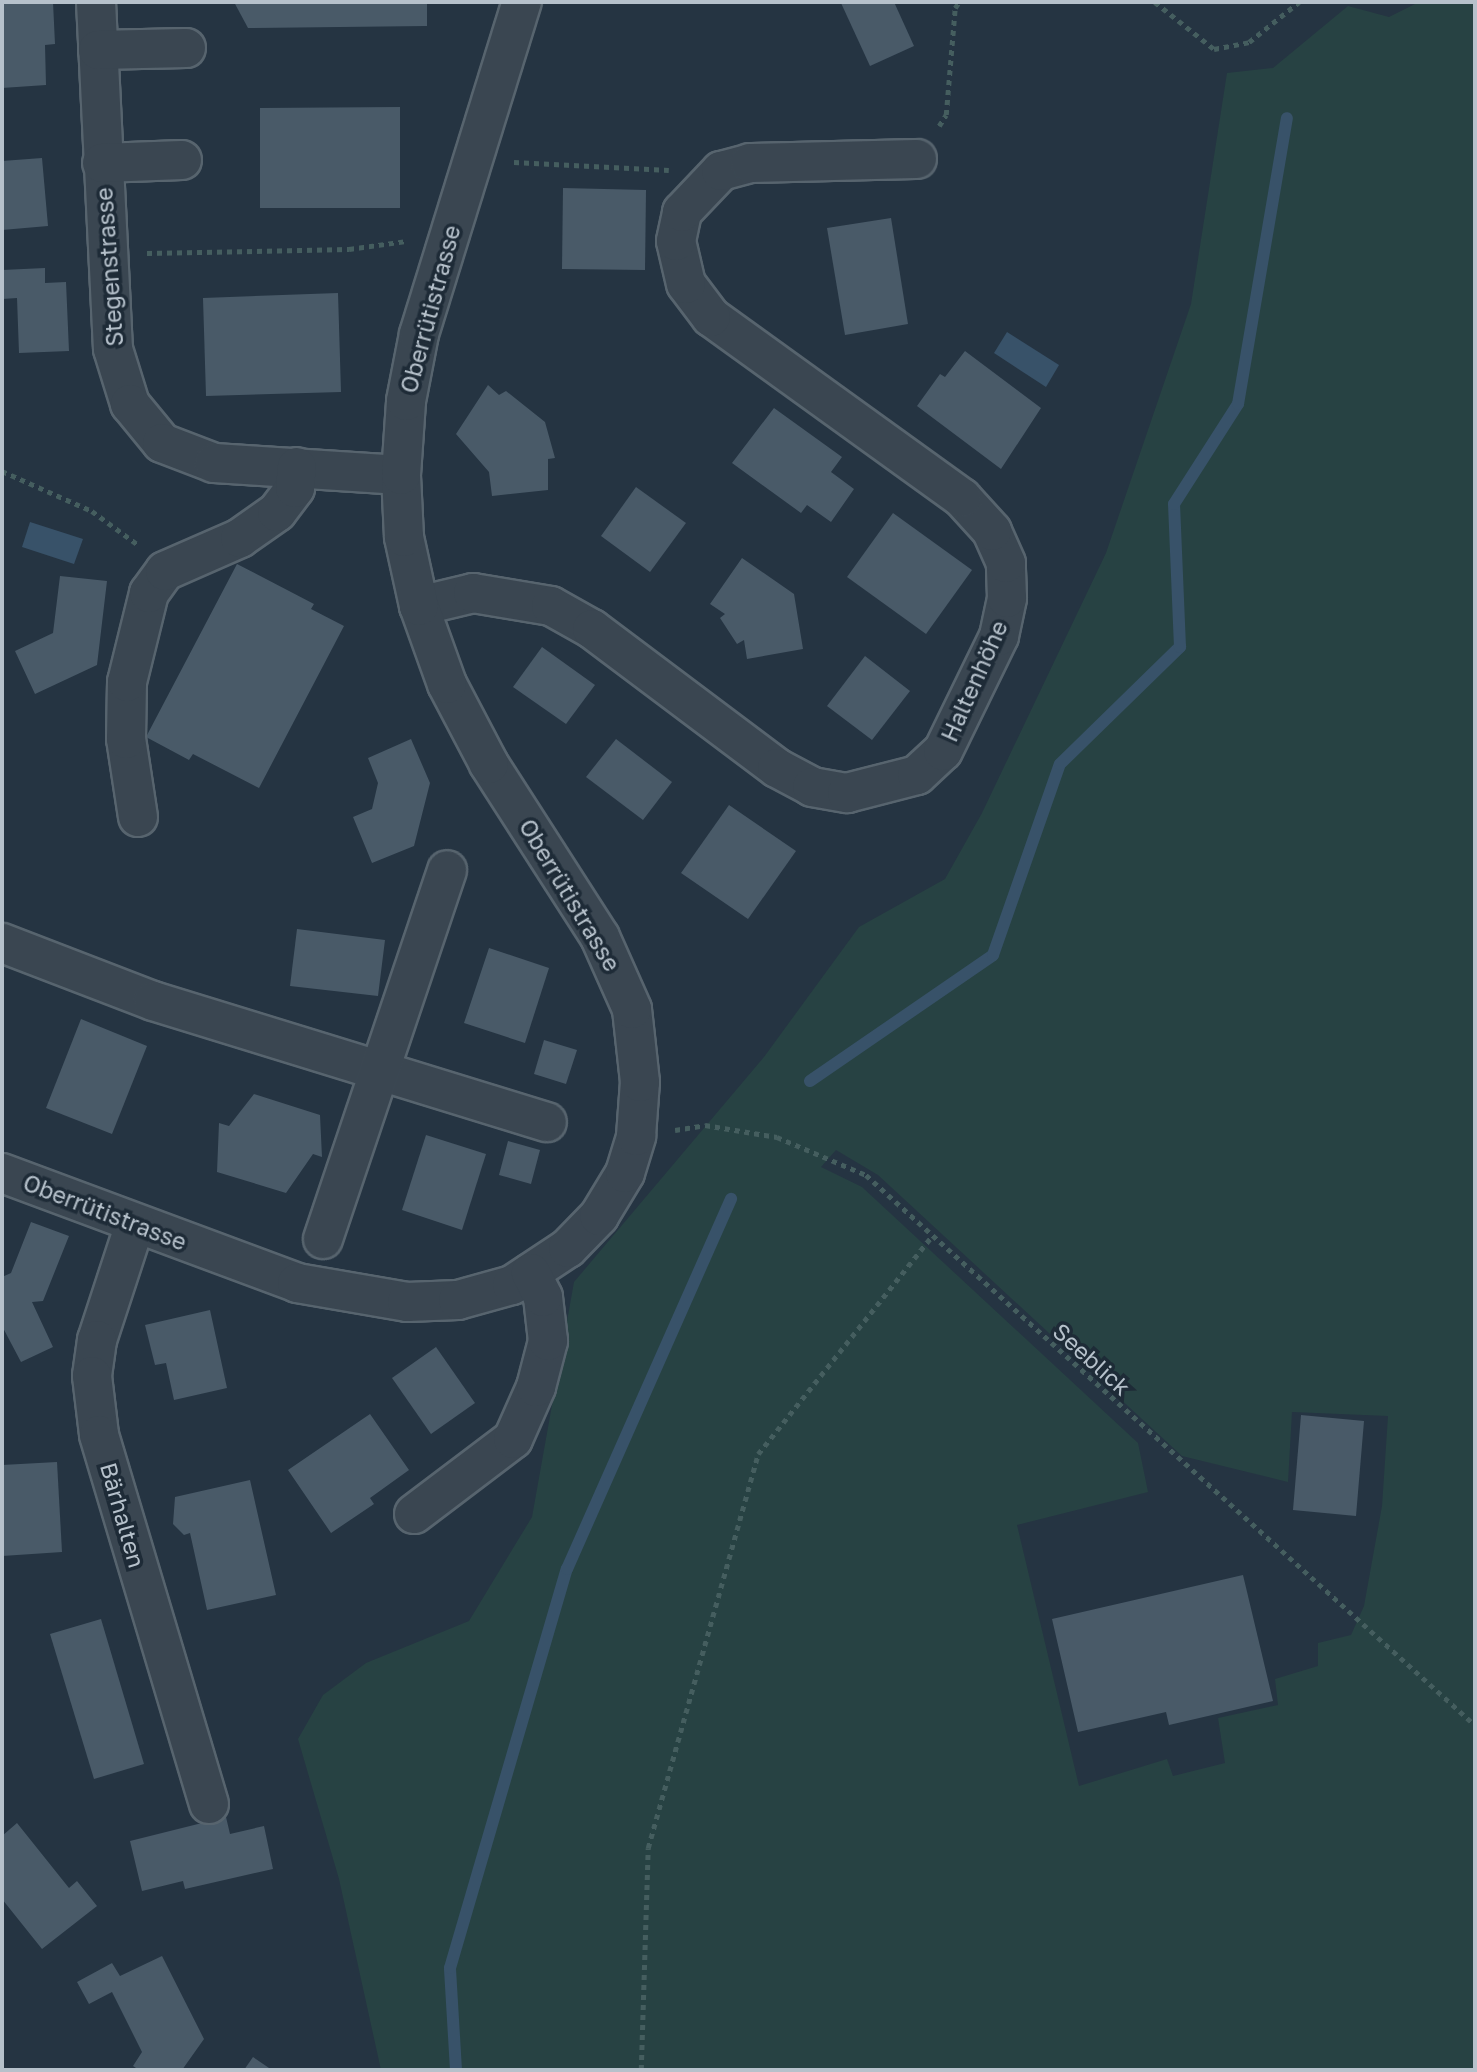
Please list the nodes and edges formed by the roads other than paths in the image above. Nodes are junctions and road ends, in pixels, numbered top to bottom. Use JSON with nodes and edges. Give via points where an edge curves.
{"nodes":[{"id":1,"x":96,"y":2,"type":"edge"},
{"id":2,"x":522,"y":2,"type":"edge"},
{"id":3,"x":186,"y":48,"type":"dead end"},
{"id":4,"x":98,"y":50,"type":"junction"},
{"id":5,"x":916,"y":159,"type":"road end"},
{"id":6,"x":181,"y":160,"type":"dead end"},
{"id":7,"x":102,"y":163,"type":"junction"},
{"id":8,"x":297,"y":467,"type":"junction"},
{"id":9,"x":401,"y":475,"type":"junction"},
{"id":10,"x":418,"y":606,"type":"junction"},
{"id":11,"x":138,"y":817,"type":"dead end"},
{"id":12,"x":447,"y":870,"type":"dead end"},
{"id":13,"x":2,"y":943,"type":"edge"},
{"id":14,"x":380,"y":1071,"type":"junction"},
{"id":15,"x":547,"y":1122,"type":"dead end"},
{"id":16,"x":2,"y":1173,"type":"edge"},
{"id":17,"x":135,"y":1224,"type":"junction"},
{"id":18,"x":323,"y":1239,"type":"dead end"},
{"id":19,"x":531,"y":1273,"type":"junction"},
{"id":20,"x":414,"y":1514,"type":"dead end"},
{"id":21,"x":209,"y":1804,"type":"dead end"}],
"edges":[{"from":1,"to":4,"type":"street","name":"Stegenstrasse"},
{"from":2,"to":9,"type":"street","name":"Oberrütistrasse","via":[[419,334],[405,401]]},
{"from":3,"to":4,"type":"street"},
{"from":4,"to":7,"type":"street","name":"Stegenstrasse"},
{"from":5,"to":10,"type":"street","name":"Haltenhöhe","via":[[750,163],[721,171],[699,189],[682,212],[676,241],[686,284],[712,317],[962,498],[992,531],[1006,564],[1007,598],[999,636],[943,751],[917,775],[847,793],[812,786],[777,768],[592,629],[551,606],[473,593]]},
{"from":6,"to":7,"type":"street"},
{"from":7,"to":8,"type":"street","name":"Stegenstrasse","via":[[113,349],[130,404],[147,430],[180,453],[214,464]]},
{"from":8,"to":9,"type":"street","name":"Stegenstrasse"},
{"from":8,"to":11,"type":"street","via":[[295,488],[277,512],[240,538],[165,571],[149,593],[127,682],[126,739]]},
{"from":9,"to":10,"type":"street","name":"Oberrütistrasse","via":[[404,537]]},
{"from":10,"to":19,"type":"street","name":"Oberrütistrasse","via":[[447,684],[483,753],[600,937],[625,990],[638,1051],[636,1136],[625,1173],[598,1216],[568,1248]]},
{"from":12,"to":14,"type":"street"},
{"from":13,"to":14,"type":"street","via":[[153,1002]]},
{"from":14,"to":15,"type":"street"},
{"from":14,"to":18,"type":"street"},
{"from":16,"to":17,"type":"street","name":"Oberrütistrasse"},
{"from":17,"to":19,"type":"street","name":"Oberrütistrasse","via":[[297,1283],[352,1296],[407,1302],[457,1300],[512,1285]]},
{"from":17,"to":21,"type":"street","name":"Bärhalten","via":[[97,1340],[92,1376],[99,1435]]},
{"from":19,"to":20,"type":"street","via":[[543,1297],[548,1341],[536,1387],[513,1438]]}]}
